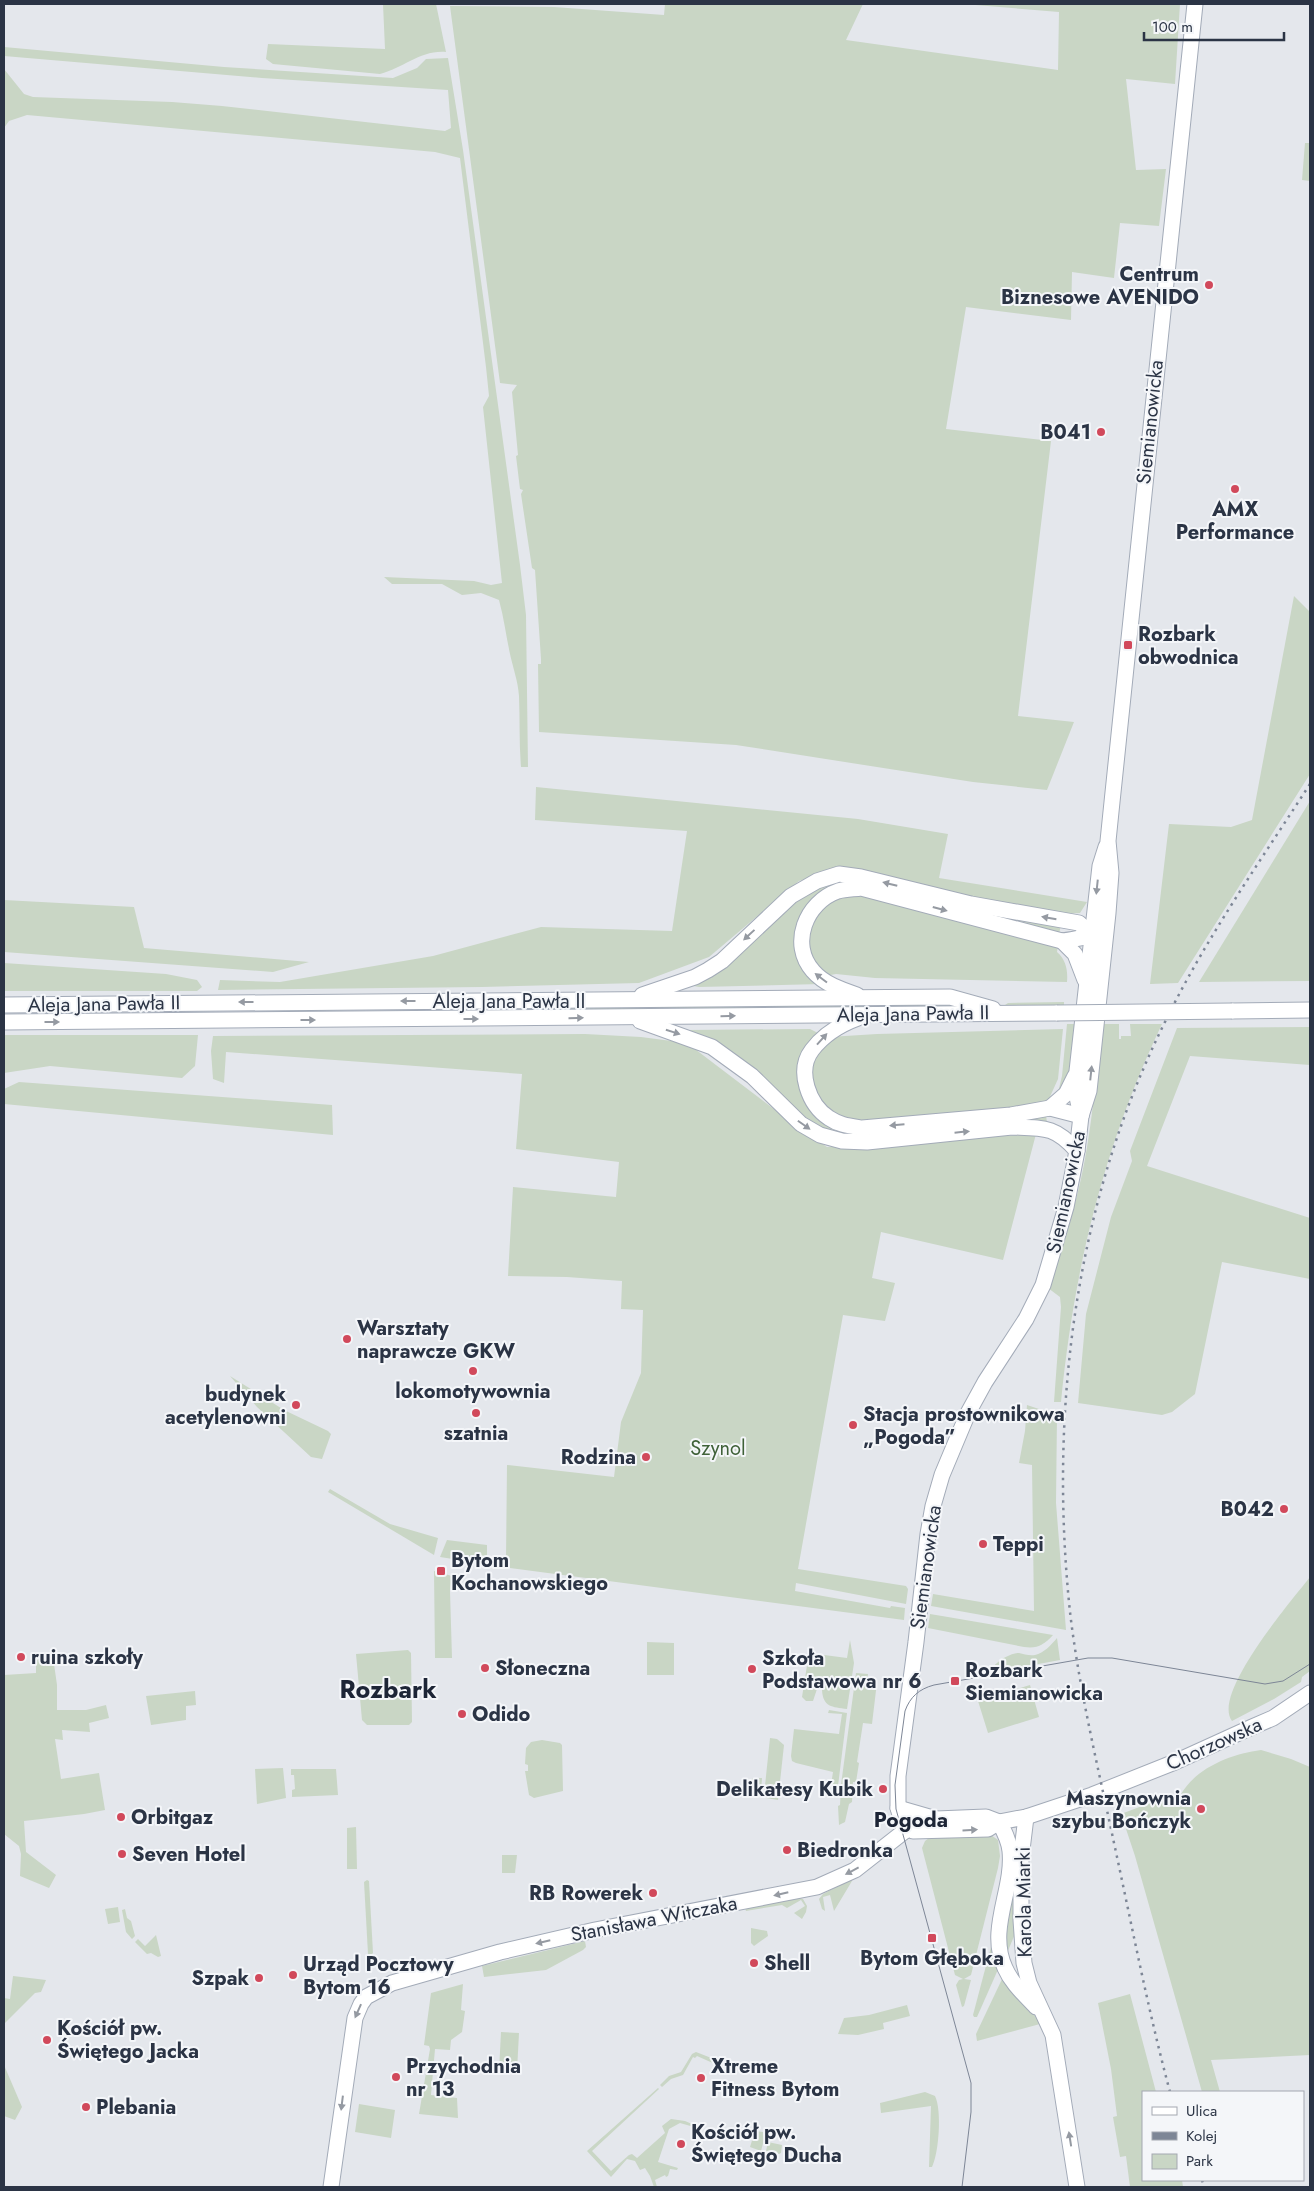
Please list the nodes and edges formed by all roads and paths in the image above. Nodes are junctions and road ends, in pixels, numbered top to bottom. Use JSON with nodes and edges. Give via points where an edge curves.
{"nodes":[{"id":1,"x":1195,"y":4,"type":"edge"},
{"id":2,"x":1099,"y":936,"type":"junction"},
{"id":3,"x":1062,"y":941,"type":"junction"},
{"id":4,"x":1086,"y":983,"type":"junction"},
{"id":5,"x":865,"y":998,"type":"junction"},
{"id":6,"x":626,"y":1000,"type":"junction"},
{"id":7,"x":4,"y":1005,"type":"edge"},
{"id":8,"x":1310,"y":1010,"type":"edge"},
{"id":9,"x":1012,"y":1014,"type":"junction"},
{"id":10,"x":866,"y":1015,"type":"junction"},
{"id":11,"x":627,"y":1017,"type":"junction"},
{"id":12,"x":4,"y":1022,"type":"edge"},
{"id":13,"x":1077,"y":1071,"type":"junction"},
{"id":14,"x":1050,"y":1108,"type":"junction"},
{"id":15,"x":1081,"y":1116,"type":"junction"},
{"id":16,"x":1051,"y":1129,"type":"junction"},
{"id":17,"x":1077,"y":1151,"type":"junction"},
{"id":18,"x":1310,"y":1693,"type":"edge"},
{"id":19,"x":898,"y":1808,"type":"junction"},
{"id":20,"x":1026,"y":1817,"type":"junction"},
{"id":21,"x":936,"y":1819,"type":"junction"},
{"id":22,"x":999,"y":1822,"type":"junction"},
{"id":23,"x":905,"y":1831,"type":"junction"},
{"id":24,"x":1042,"y":2014,"type":"junction"},
{"id":25,"x":332,"y":2181,"type":"edge"},
{"id":26,"x":1077,"y":2187,"type":"edge"}],
"edges":[{"from":1,"to":2,"type":"main road","name":"Siemianowicka","via":[[1108,841],[1100,866]]},
{"from":2,"to":3,"type":"main road"},
{"from":2,"to":4,"type":"main road","name":"Siemianowicka"},
{"from":2,"to":6,"type":"main road","one_way":true,"via":[[1079,923],[971,904],[860,876],[839,874],[817,881],[791,896],[722,961],[708,970]]},
{"from":15,"to":2,"type":"main road","name":"Siemianowicka","one_way":true,"via":[[1089,1091]]},
{"from":3,"to":4,"type":"main road","via":[[1075,954]]},
{"from":5,"to":3,"type":"main road","one_way":true,"via":[[828,982],[814,972],[804,956],[801,936],[807,916],[819,901],[839,891],[861,888]]},
{"from":4,"to":13,"type":"main road","name":"Siemianowicka"},
{"from":5,"to":6,"type":"main road","name":"Aleja Jana Pawła II"},
{"from":5,"to":9,"type":"main road","name":"Aleja Jana Pawła II","via":[[950,997]]},
{"from":6,"to":7,"type":"main road","name":"Aleja Jana Pawła II","one_way":true},
{"from":8,"to":9,"type":"main road","name":"Aleja Jana Pawła II","bridge":true},
{"from":9,"to":10,"type":"main road","name":"Aleja Jana Pawła II"},
{"from":11,"to":10,"type":"main road","name":"Aleja Jana Pawła II","one_way":true},
{"from":14,"to":10,"type":"main road","one_way":true,"via":[[1011,1115],[862,1128],[828,1118],[808,1091],[805,1074],[810,1052],[828,1033]]},
{"from":12,"to":11,"type":"main road","name":"Aleja Jana Pawła II","one_way":true},
{"from":11,"to":16,"type":"main road","one_way":true,"via":[[712,1047],[752,1076],[801,1124],[820,1135],[842,1141],[867,1142],[1012,1127]]},
{"from":13,"to":14,"type":"main road","via":[[1066,1094]]},
{"from":13,"to":15,"type":"main road","name":"Siemianowicka"},
{"from":14,"to":15,"type":"main road"},
{"from":15,"to":16,"type":"main road"},
{"from":15,"to":17,"type":"main road","name":"Siemianowicka"},
{"from":16,"to":17,"type":"main road"},
{"from":17,"to":19,"type":"main road","name":"Siemianowicka","via":[[1066,1207],[1043,1285],[1026,1319],[968,1413],[937,1492],[928,1534],[898,1776]]},
{"from":18,"to":20,"type":"main road","name":"Chorzowska","via":[[1273,1718],[1175,1762]]},
{"from":19,"to":21,"type":"main road"},
{"from":19,"to":23,"type":"main road","name":"Siemianowicka"},
{"from":20,"to":22,"type":"main road","name":"Chorzowska"},
{"from":20,"to":24,"type":"main road","name":"Karola Miarki","via":[[1022,1846],[1023,1953],[1026,1973]]},
{"from":21,"to":22,"type":"main road","name":"Chorzowska","via":[[986,1817]]},
{"from":21,"to":23,"type":"main road","name":"Chorzowska"},
{"from":23,"to":22,"type":"main road","name":"Chorzowska","one_way":true,"via":[[988,1829]]},
{"from":22,"to":24,"type":"main road","name":"Karola Miarki","via":[[1008,1842],[1010,1857],[1001,1911],[1001,1955],[1015,1985]]},
{"from":23,"to":25,"type":"main road","name":"Stanisława Witczaka","one_way":true,"via":[[855,1870],[818,1887],[680,1912],[500,1952],[392,1983],[366,1997],[354,2018]]},
{"from":26,"to":24,"type":"main road","name":"Karola Miarki","one_way":true,"via":[[1053,2035]]}]}
